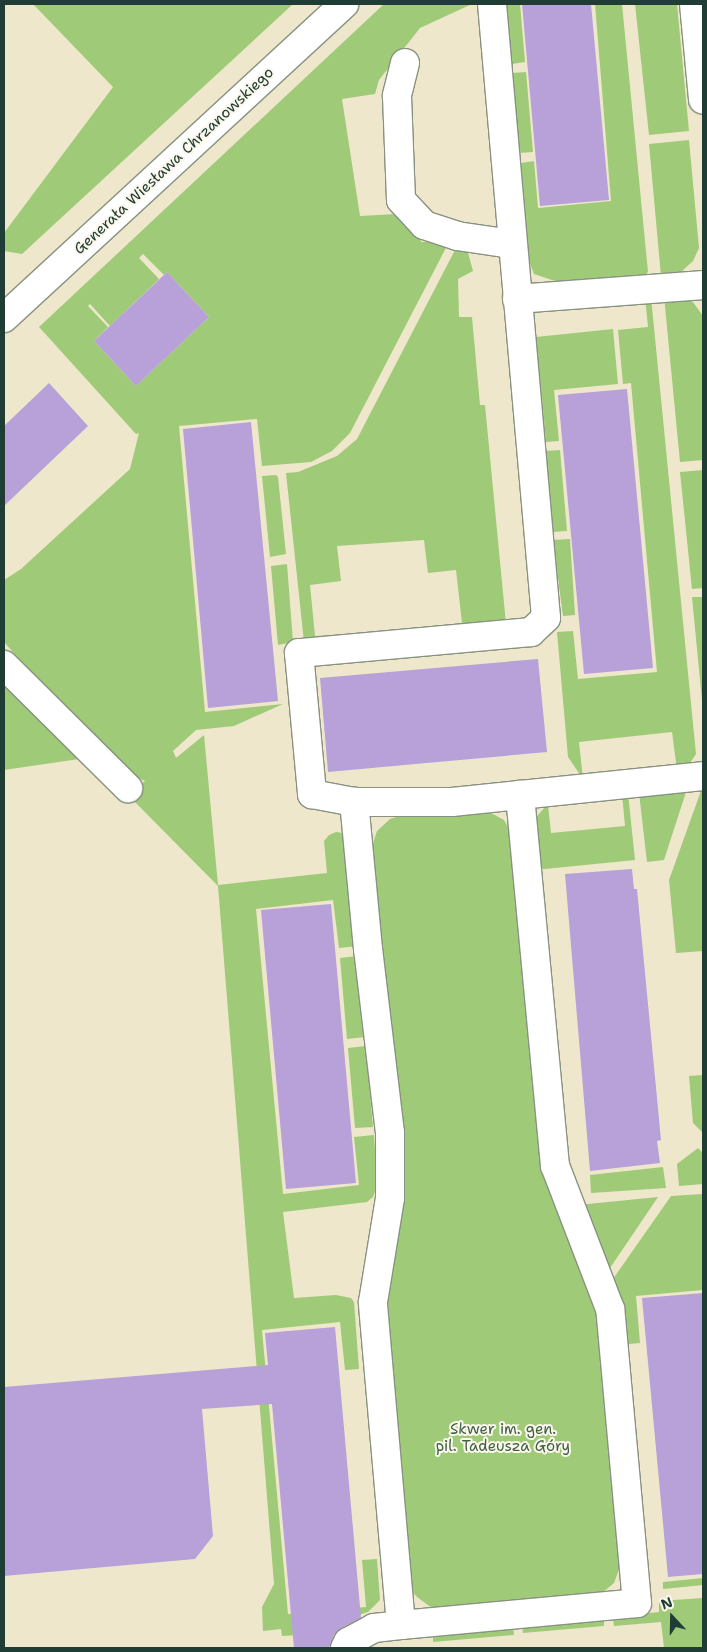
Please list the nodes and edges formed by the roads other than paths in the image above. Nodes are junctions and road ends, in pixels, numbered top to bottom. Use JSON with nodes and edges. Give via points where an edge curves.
{"nodes":[{"id":1,"x":344,"y":4,"type":"edge"},
{"id":2,"x":492,"y":4,"type":"edge"},
{"id":3,"x":694,"y":4,"type":"edge"},
{"id":4,"x":405,"y":63,"type":"dead end"},
{"id":5,"x":703,"y":100,"type":"edge"},
{"id":6,"x":512,"y":244,"type":"junction"},
{"id":7,"x":703,"y":285,"type":"edge"},
{"id":8,"x":518,"y":299,"type":"junction"},
{"id":9,"x":6,"y":313,"type":"edge"},
{"id":10,"x":4,"y":665,"type":"edge"},
{"id":11,"x":703,"y":776,"type":"edge"},
{"id":12,"x":128,"y":788,"type":"dead end"},
{"id":13,"x":520,"y":795,"type":"junction"},
{"id":14,"x":354,"y":802,"type":"junction"},
{"id":15,"x":401,"y":1625,"type":"junction"},
{"id":16,"x":345,"y":1648,"type":"edge"}],
"edges":[{"from":1,"to":9,"type":"street","name":"Generała Wiesława Chrzanowskiego"},
{"from":2,"to":6,"type":"street"},
{"from":3,"to":5,"type":"street"},
{"from":4,"to":6,"type":"street","via":[[397,96],[401,200],[424,225],[457,236]]},
{"from":6,"to":8,"type":"street"},
{"from":7,"to":8,"type":"street"},
{"from":8,"to":14,"type":"street","via":[[546,618],[530,632],[299,653],[312,794]]},
{"from":10,"to":12,"type":"street"},
{"from":11,"to":13,"type":"street"},
{"from":13,"to":14,"type":"street","via":[[452,802]]},
{"from":13,"to":15,"type":"street","via":[[555,1166],[610,1309],[636,1603]]},
{"from":14,"to":15,"type":"street","via":[[390,1133],[390,1198],[373,1302]]},
{"from":15,"to":16,"type":"street","via":[[374,1628],[348,1642]]}]}
